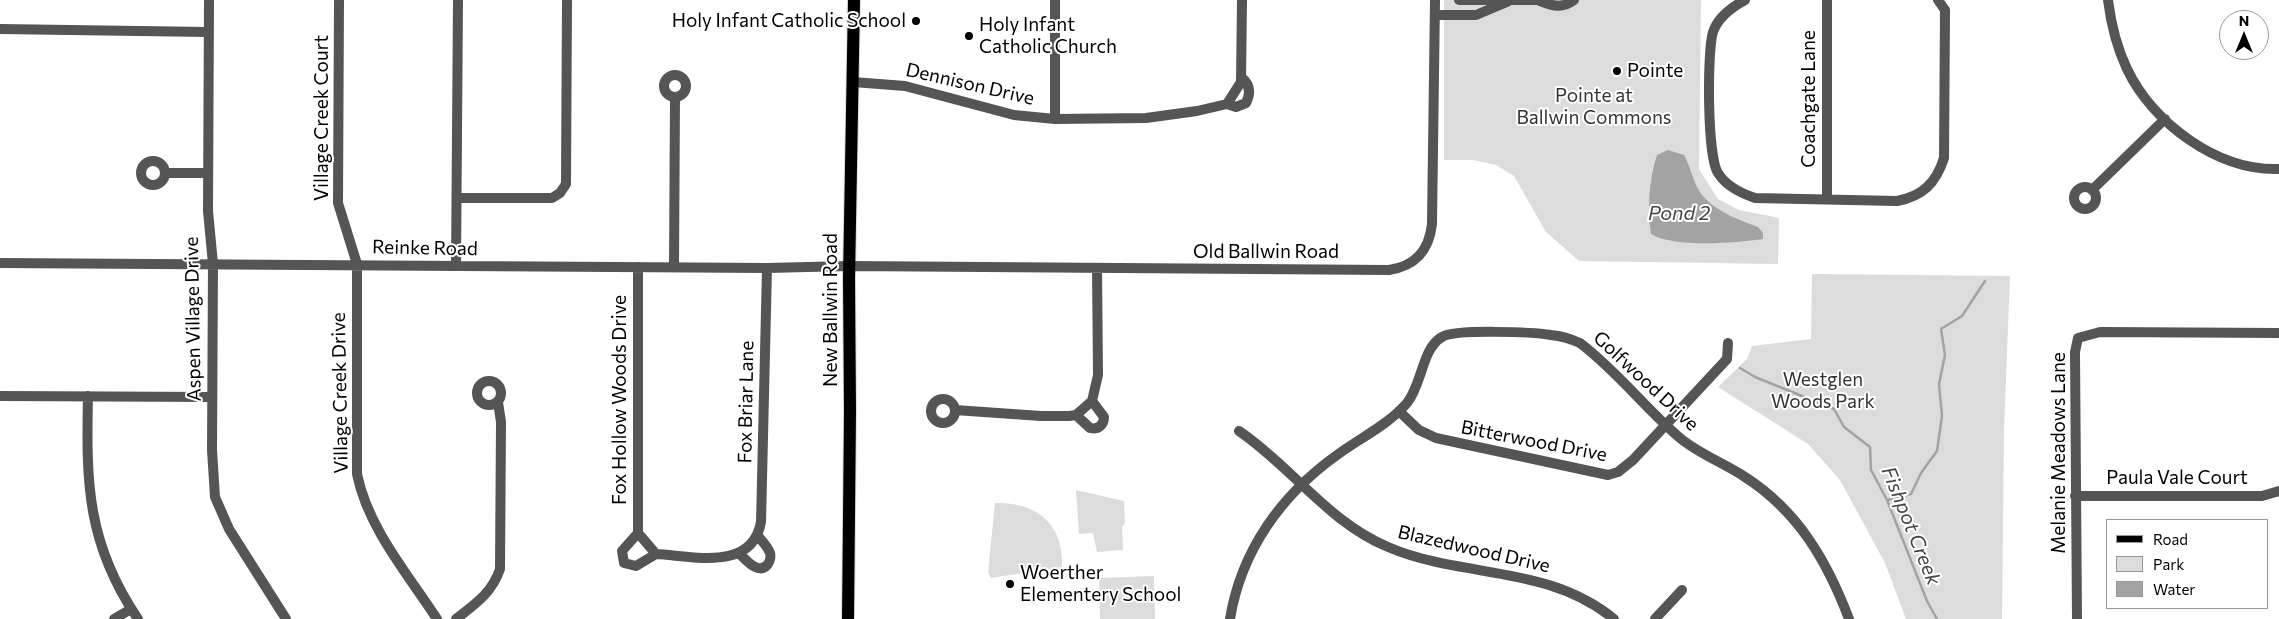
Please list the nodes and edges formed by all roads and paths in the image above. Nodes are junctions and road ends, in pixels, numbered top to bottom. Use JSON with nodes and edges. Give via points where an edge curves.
{"nodes":[{"id":1,"x":209,"y":0,"type":"edge"},
{"id":2,"x":340,"y":0,"type":"edge"},
{"id":3,"x":458,"y":0,"type":"edge"},
{"id":4,"x":567,"y":0,"type":"edge"},
{"id":5,"x":854,"y":0,"type":"edge"},
{"id":6,"x":1054,"y":0,"type":"edge"},
{"id":7,"x":1242,"y":0,"type":"edge"},
{"id":8,"x":1435,"y":0,"type":"edge"},
{"id":9,"x":1458,"y":0,"type":"edge"},
{"id":10,"x":1574,"y":0,"type":"edge"},
{"id":11,"x":1745,"y":0,"type":"edge"},
{"id":12,"x":1827,"y":0,"type":"edge"},
{"id":13,"x":1938,"y":0,"type":"edge"},
{"id":14,"x":2108,"y":0,"type":"edge"},
{"id":15,"x":1510,"y":1,"type":"edge"},
{"id":16,"x":1541,"y":1,"type":"edge"},
{"id":17,"x":1434,"y":15,"type":"junction"},
{"id":18,"x":0,"y":29,"type":"edge"},
{"id":19,"x":208,"y":32,"type":"junction"},
{"id":20,"x":1241,"y":77,"type":"junction"},
{"id":21,"x":854,"y":82,"type":"junction"},
{"id":22,"x":675,"y":97,"type":"dead end"},
{"id":23,"x":1227,"y":104,"type":"junction"},
{"id":24,"x":2165,"y":118,"type":"junction"},
{"id":25,"x":1055,"y":120,"type":"junction"},
{"id":26,"x":2279,"y":169,"type":"edge"},
{"id":27,"x":165,"y":173,"type":"dead end"},
{"id":28,"x":208,"y":173,"type":"junction"},
{"id":29,"x":2092,"y":190,"type":"dead end"},
{"id":30,"x":457,"y":198,"type":"junction"},
{"id":31,"x":1827,"y":198,"type":"junction"},
{"id":32,"x":0,"y":263,"type":"edge"},
{"id":33,"x":213,"y":264,"type":"junction"},
{"id":34,"x":357,"y":264,"type":"junction"},
{"id":35,"x":456,"y":266,"type":"junction"},
{"id":36,"x":674,"y":266,"type":"junction"},
{"id":37,"x":849,"y":266,"type":"junction"},
{"id":38,"x":638,"y":267,"type":"junction"},
{"id":39,"x":767,"y":268,"type":"junction"},
{"id":40,"x":1097,"y":268,"type":"junction"},
{"id":41,"x":2279,"y":333,"type":"edge"},
{"id":42,"x":1728,"y":343,"type":"dead end"},
{"id":43,"x":0,"y":396,"type":"edge"},
{"id":44,"x":88,"y":396,"type":"junction"},
{"id":45,"x":212,"y":397,"type":"junction"},
{"id":46,"x":1092,"y":401,"type":"junction"},
{"id":47,"x":498,"y":402,"type":"dead end"},
{"id":48,"x":955,"y":410,"type":"dead end"},
{"id":49,"x":1399,"y":411,"type":"junction"},
{"id":50,"x":1076,"y":415,"type":"junction"},
{"id":51,"x":1664,"y":424,"type":"junction"},
{"id":52,"x":1239,"y":431,"type":"dead end"},
{"id":53,"x":1301,"y":484,"type":"junction"},
{"id":54,"x":2279,"y":491,"type":"edge"},
{"id":55,"x":2075,"y":496,"type":"junction"},
{"id":56,"x":638,"y":533,"type":"junction"},
{"id":57,"x":758,"y":536,"type":"junction"},
{"id":58,"x":739,"y":553,"type":"junction"},
{"id":59,"x":656,"y":554,"type":"junction"},
{"id":60,"x":1682,"y":590,"type":"dead end"},
{"id":61,"x":131,"y":609,"type":"junction"},
{"id":62,"x":114,"y":619,"type":"edge"},
{"id":63,"x":138,"y":619,"type":"edge"},
{"id":64,"x":286,"y":619,"type":"edge"},
{"id":65,"x":437,"y":619,"type":"edge"},
{"id":66,"x":456,"y":619,"type":"edge"},
{"id":67,"x":848,"y":619,"type":"edge"},
{"id":68,"x":1230,"y":619,"type":"edge"},
{"id":69,"x":1614,"y":619,"type":"edge"},
{"id":70,"x":1655,"y":619,"type":"edge"},
{"id":71,"x":1849,"y":619,"type":"edge"},
{"id":72,"x":2077,"y":619,"type":"edge"}],
"edges":[{"from":1,"to":19,"type":"street","name":"Aspen Village Drive"},
{"from":2,"to":34,"type":"street","name":"Village Creek Court","via":[[338,203]]},
{"from":3,"to":30,"type":"street"},
{"from":4,"to":30,"type":"street","via":[[566,184],[552,198]]},
{"from":5,"to":21,"type":"main road","name":"New Ballwin Road"},
{"from":6,"to":25,"type":"street"},
{"from":7,"to":20,"type":"street","name":"Dennison Drive"},
{"from":8,"to":17,"type":"street","name":"Old Ballwin Road"},
{"from":9,"to":15,"type":"street"},
{"from":10,"to":16,"type":"street","via":[[1566,6],[1553,6]]},
{"from":11,"to":31,"type":"street","via":[[1727,11],[1720,20],[1710,47],[1710,138],[1716,171],[1738,192],[1755,198]]},
{"from":12,"to":31,"type":"street","name":"Coachgate Lane"},
{"from":13,"to":31,"type":"street","via":[[1945,10],[1946,144],[1940,172],[1924,191],[1907,199]]},
{"from":14,"to":24,"type":"street","via":[[2117,43],[2128,70],[2145,97]]},
{"from":15,"to":16,"type":"street"},
{"from":15,"to":17,"type":"street","via":[[1476,15]]},
{"from":17,"to":40,"type":"street","name":"Old Ballwin Road","via":[[1432,224],[1428,244],[1413,262],[1403,268],[1389,270]]},
{"from":18,"to":19,"type":"street"},
{"from":19,"to":28,"type":"street","name":"Aspen Village Drive"},
{"from":20,"to":23,"type":"street","name":"Dennison Drive"},
{"from":20,"to":23,"type":"street","name":"Dennison Drive","via":[[1249,90],[1246,103],[1236,108]]},
{"from":21,"to":25,"type":"street","name":"Dennison Drive","via":[[905,86],[1014,115]]},
{"from":21,"to":37,"type":"main road","name":"New Ballwin Road"},
{"from":22,"to":36,"type":"street"},
{"from":23,"to":25,"type":"street","name":"Dennison Drive","via":[[1146,118]]},
{"from":24,"to":26,"type":"street","via":[[2208,151],[2242,164]]},
{"from":24,"to":29,"type":"street"},
{"from":27,"to":28,"type":"street"},
{"from":28,"to":33,"type":"street","name":"Aspen Village Drive"},
{"from":30,"to":35,"type":"street"},
{"from":32,"to":33,"type":"street","name":"Reinke Road"},
{"from":33,"to":34,"type":"street","name":"Reinke Road"},
{"from":33,"to":45,"type":"street","name":"Aspen Village Drive"},
{"from":34,"to":35,"type":"street","name":"Reinke Road"},
{"from":34,"to":65,"type":"street","name":"Village Creek Drive","via":[[357,474],[365,505],[375,525]]},
{"from":35,"to":38,"type":"street","name":"Reinke Road"},
{"from":36,"to":38,"type":"street","name":"Reinke Road"},
{"from":36,"to":39,"type":"street","name":"Reinke Road"},
{"from":37,"to":39,"type":"street","name":"Reinke Road"},
{"from":37,"to":40,"type":"street","name":"Old Ballwin Road"},
{"from":37,"to":67,"type":"main road","name":"New Ballwin Road"},
{"from":38,"to":56,"type":"street","name":"Fox Hollow Woods Drive"},
{"from":39,"to":57,"type":"street","name":"Fox Briar Lane","via":[[761,522]]},
{"from":40,"to":46,"type":"street","via":[[1098,375]]},
{"from":41,"to":55,"type":"street","name":"Melanie Meadows Lane","via":[[2100,332],[2078,338],[2075,352]]},
{"from":42,"to":51,"type":"street","name":"Bitterwood Drive","via":[[1727,359]]},
{"from":43,"to":44,"type":"street"},
{"from":44,"to":45,"type":"street"},
{"from":44,"to":61,"type":"street","via":[[87,468],[92,509],[108,566]]},
{"from":45,"to":64,"type":"street","name":"Aspen Village Drive","via":[[215,497],[229,529]]},
{"from":46,"to":50,"type":"street"},
{"from":46,"to":50,"type":"street","via":[[1104,417],[1099,427],[1090,428]]},
{"from":47,"to":66,"type":"street","via":[[501,422],[500,568],[484,597]]},
{"from":48,"to":50,"type":"street"},
{"from":49,"to":51,"type":"street","name":"Bitterwood Drive","via":[[1419,430],[1436,438],[1608,475],[1625,467]]},
{"from":49,"to":51,"type":"street","name":"Golfwood Drive","via":[[1414,392],[1432,347],[1442,337],[1458,333],[1541,334],[1580,343]]},
{"from":49,"to":53,"type":"street"},
{"from":51,"to":71,"type":"street","name":"Golfwood Drive","via":[[1694,448],[1730,467],[1778,502],[1813,543]]},
{"from":52,"to":53,"type":"street","name":"Blazedwood Drive","via":[[1273,456]]},
{"from":53,"to":68,"type":"street","via":[[1254,546],[1238,585]]},
{"from":53,"to":69,"type":"street","name":"Blazedwood Drive","via":[[1350,527],[1390,548],[1557,586],[1587,600]]},
{"from":54,"to":55,"type":"street","name":"Paula Vale Court","via":[[2262,496]]},
{"from":55,"to":72,"type":"street","name":"Melanie Meadows Lane"},
{"from":56,"to":59,"type":"street"},
{"from":56,"to":59,"type":"street","via":[[622,551],[624,563],[636,566]]},
{"from":57,"to":58,"type":"street"},
{"from":57,"to":58,"type":"street","via":[[770,552],[767,566],[755,568]]},
{"from":58,"to":59,"type":"street","via":[[697,558]]},
{"from":60,"to":70,"type":"street"},
{"from":61,"to":62,"type":"street"},
{"from":61,"to":63,"type":"street"}]}
